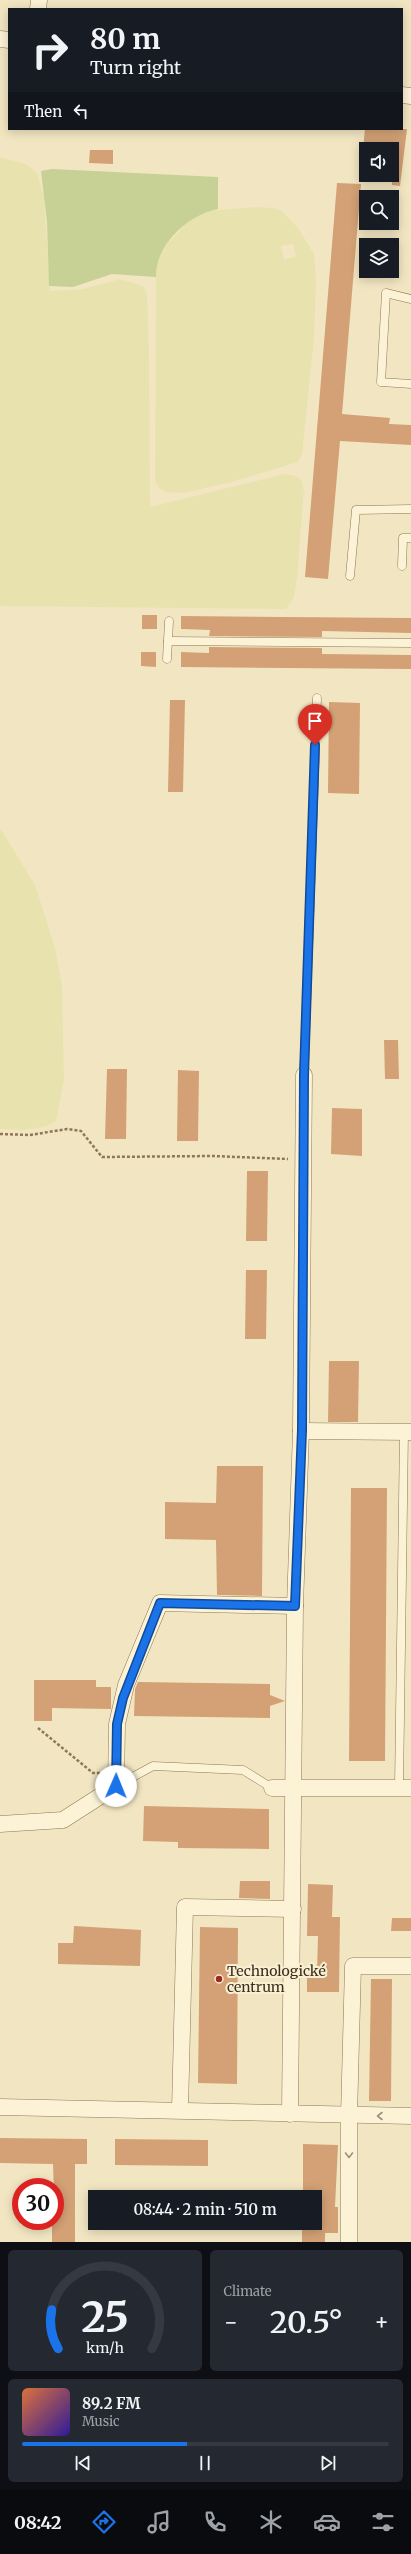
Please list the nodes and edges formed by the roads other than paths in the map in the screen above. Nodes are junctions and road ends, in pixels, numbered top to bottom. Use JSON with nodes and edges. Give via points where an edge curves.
{"nodes":[{"id":1,"x":411,"y":299,"type":"edge"},
{"id":2,"x":411,"y":384,"type":"edge"},
{"id":3,"x":411,"y":509,"type":"edge"},
{"id":4,"x":411,"y":538,"type":"edge"},
{"id":5,"x":402,"y":566,"type":"dead end"},
{"id":6,"x":350,"y":576,"type":"dead end"},
{"id":7,"x":169,"y":620,"type":"dead end"},
{"id":8,"x":168,"y":641,"type":"junction"},
{"id":9,"x":411,"y":643,"type":"edge"},
{"id":10,"x":167,"y":659,"type":"dead end"},
{"id":11,"x":317,"y":698,"type":"dead end"},
{"id":12,"x":304,"y":1075,"type":"joint"},
{"id":13,"x":302,"y":1430,"type":"junction"},
{"id":14,"x":408,"y":1432,"type":"edge"},
{"id":15,"x":295,"y":1606,"type":"junction"},
{"id":16,"x":116,"y":1780,"type":"junction"},
{"id":17,"x":272,"y":1788,"type":"joint"},
{"id":18,"x":405,"y":1788,"type":"edge"},
{"id":19,"x":295,"y":1789,"type":"junction"},
{"id":20,"x":0,"y":1824,"type":"edge"},
{"id":21,"x":293,"y":1908,"type":"junction"},
{"id":22,"x":411,"y":1966,"type":"edge"},
{"id":23,"x":0,"y":2107,"type":"edge"},
{"id":24,"x":180,"y":2110,"type":"junction"},
{"id":25,"x":290,"y":2114,"type":"junction"},
{"id":26,"x":349,"y":2116,"type":"junction"},
{"id":27,"x":411,"y":2116,"type":"edge"},
{"id":28,"x":350,"y":2242,"type":"edge"}],
"edges":[{"from":1,"to":2,"type":"lane","via":[[386,293],[381,382]]},
{"from":3,"to":6,"type":"lane","via":[[356,510]]},
{"from":4,"to":5,"type":"lane","via":[[403,538]]},
{"from":7,"to":8,"type":"lane"},
{"from":8,"to":9,"type":"lane"},
{"from":8,"to":10,"type":"lane"},
{"from":11,"to":12,"type":"lane"},
{"from":12,"to":13,"type":"street"},
{"from":13,"to":14,"type":"street"},
{"from":13,"to":15,"type":"street"},
{"from":14,"to":18,"type":"lane"},
{"from":15,"to":16,"type":"street","via":[[160,1603],[126,1685],[117,1724]]},
{"from":15,"to":19,"type":"street"},
{"from":16,"to":17,"type":"lane","via":[[153,1766],[243,1770]]},
{"from":16,"to":20,"type":"street","via":[[63,1820]]},
{"from":17,"to":19,"type":"street"},
{"from":18,"to":19,"type":"street"},
{"from":19,"to":21,"type":"street"},
{"from":21,"to":24,"type":"street","via":[[185,1907]]},
{"from":21,"to":25,"type":"street"},
{"from":22,"to":26,"type":"street","via":[[353,1966]]},
{"from":23,"to":24,"type":"street"},
{"from":24,"to":25,"type":"street"},
{"from":25,"to":26,"type":"street"},
{"from":27,"to":26,"type":"street","one_way":true},
{"from":26,"to":28,"type":"street","one_way":true}]}
